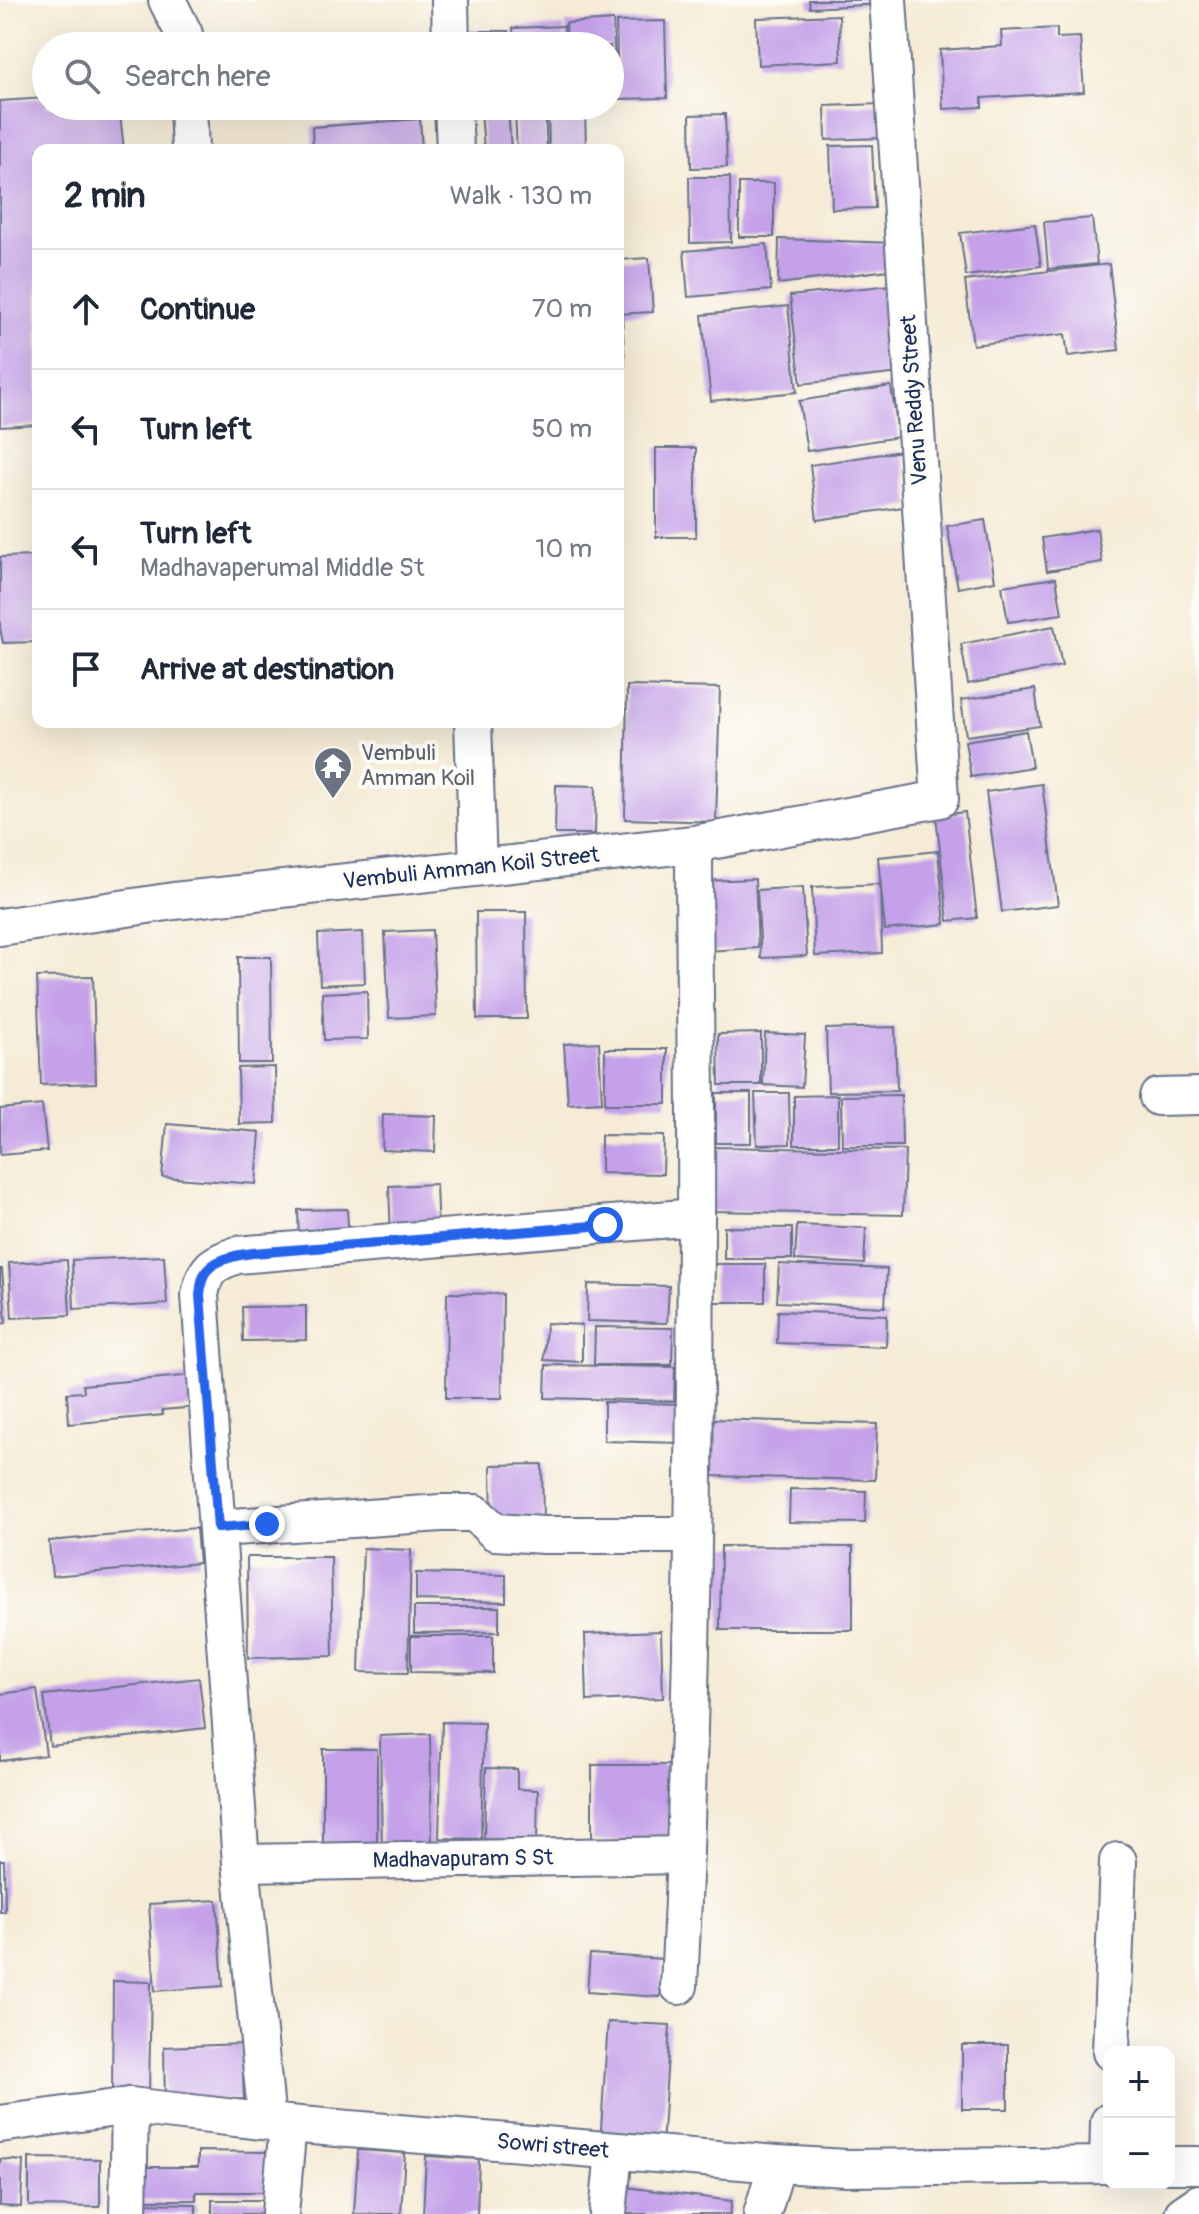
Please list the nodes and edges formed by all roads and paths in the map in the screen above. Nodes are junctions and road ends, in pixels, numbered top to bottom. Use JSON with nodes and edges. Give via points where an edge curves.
{"nodes":[{"id":1,"x":167,"y":0,"type":"edge"},
{"id":2,"x":450,"y":0,"type":"edge"},
{"id":3,"x":888,"y":0,"type":"edge"},
{"id":4,"x":183,"y":32,"type":"edge"},
{"id":5,"x":451,"y":32,"type":"edge"},
{"id":6,"x":189,"y":120,"type":"edge"},
{"id":7,"x":454,"y":120,"type":"edge"},
{"id":8,"x":190,"y":144,"type":"edge"},
{"id":9,"x":455,"y":144,"type":"edge"},
{"id":10,"x":473,"y":728,"type":"edge"},
{"id":11,"x":940,"y":799,"type":"joint"},
{"id":12,"x":694,"y":844,"type":"junction"},
{"id":13,"x":478,"y":867,"type":"junction"},
{"id":14,"x":0,"y":927,"type":"edge"},
{"id":15,"x":1199,"y":1096,"type":"edge"},
{"id":16,"x":1158,"y":1097,"type":"dead end"},
{"id":17,"x":696,"y":1217,"type":"junction"},
{"id":18,"x":218,"y":1528,"type":"junction"},
{"id":19,"x":692,"y":1535,"type":"junction"},
{"id":20,"x":685,"y":1855,"type":"junction"},
{"id":21,"x":1118,"y":1861,"type":"dead end"},
{"id":22,"x":241,"y":1863,"type":"junction"},
{"id":23,"x":679,"y":1986,"type":"dead end"},
{"id":24,"x":1111,"y":2046,"type":"edge"},
{"id":25,"x":130,"y":2106,"type":"junction"},
{"id":26,"x":277,"y":2122,"type":"junction"},
{"id":27,"x":0,"y":2124,"type":"edge"},
{"id":28,"x":614,"y":2151,"type":"junction"},
{"id":29,"x":777,"y":2164,"type":"junction"},
{"id":30,"x":1103,"y":2165,"type":"edge"},
{"id":31,"x":1175,"y":2165,"type":"edge"},
{"id":32,"x":1199,"y":2165,"type":"edge"},
{"id":33,"x":1199,"y":2203,"type":"edge"},
{"id":34,"x":128,"y":2214,"type":"edge"},
{"id":35,"x":280,"y":2214,"type":"edge"},
{"id":36,"x":608,"y":2214,"type":"edge"},
{"id":37,"x":762,"y":2214,"type":"edge"},
{"id":38,"x":1183,"y":2214,"type":"edge"}],
"edges":[{"from":1,"to":4,"type":"street"},
{"from":2,"to":5,"type":"street"},
{"from":3,"to":11,"type":"street","name":"Venu Reddy Street"},
{"from":6,"to":8,"type":"street"},
{"from":7,"to":9,"type":"street"},
{"from":10,"to":13,"type":"street"},
{"from":11,"to":12,"type":"street","name":"Vembuli Amman Koil Street"},
{"from":12,"to":13,"type":"street","name":"Vembuli Amman Koil Street"},
{"from":12,"to":17,"type":"street"},
{"from":13,"to":14,"type":"street","name":"Vembuli Amman Koil Street","via":[[174,901]]},
{"from":15,"to":16,"type":"street"},
{"from":17,"to":18,"type":"street","via":[[253,1253],[212,1266],[200,1295]]},
{"from":17,"to":19,"type":"street"},
{"from":18,"to":19,"type":"street","via":[[475,1513],[495,1532]]},
{"from":18,"to":22,"type":"street"},
{"from":19,"to":20,"type":"street"},
{"from":20,"to":22,"type":"street","name":"Madhavapuram S St"},
{"from":20,"to":23,"type":"street"},
{"from":21,"to":24,"type":"street"},
{"from":22,"to":26,"type":"street"},
{"from":25,"to":26,"type":"street","name":"Sowri street"},
{"from":25,"to":27,"type":"street","name":"Sowri street"},
{"from":25,"to":34,"type":"street"},
{"from":26,"to":28,"type":"street","name":"Sowri street"},
{"from":26,"to":35,"type":"street"},
{"from":28,"to":29,"type":"street","name":"Sowri street"},
{"from":28,"to":36,"type":"street"},
{"from":29,"to":30,"type":"street","name":"Sowri street"},
{"from":29,"to":37,"type":"street"},
{"from":31,"to":32,"type":"street"},
{"from":33,"to":38,"type":"street"}]}
